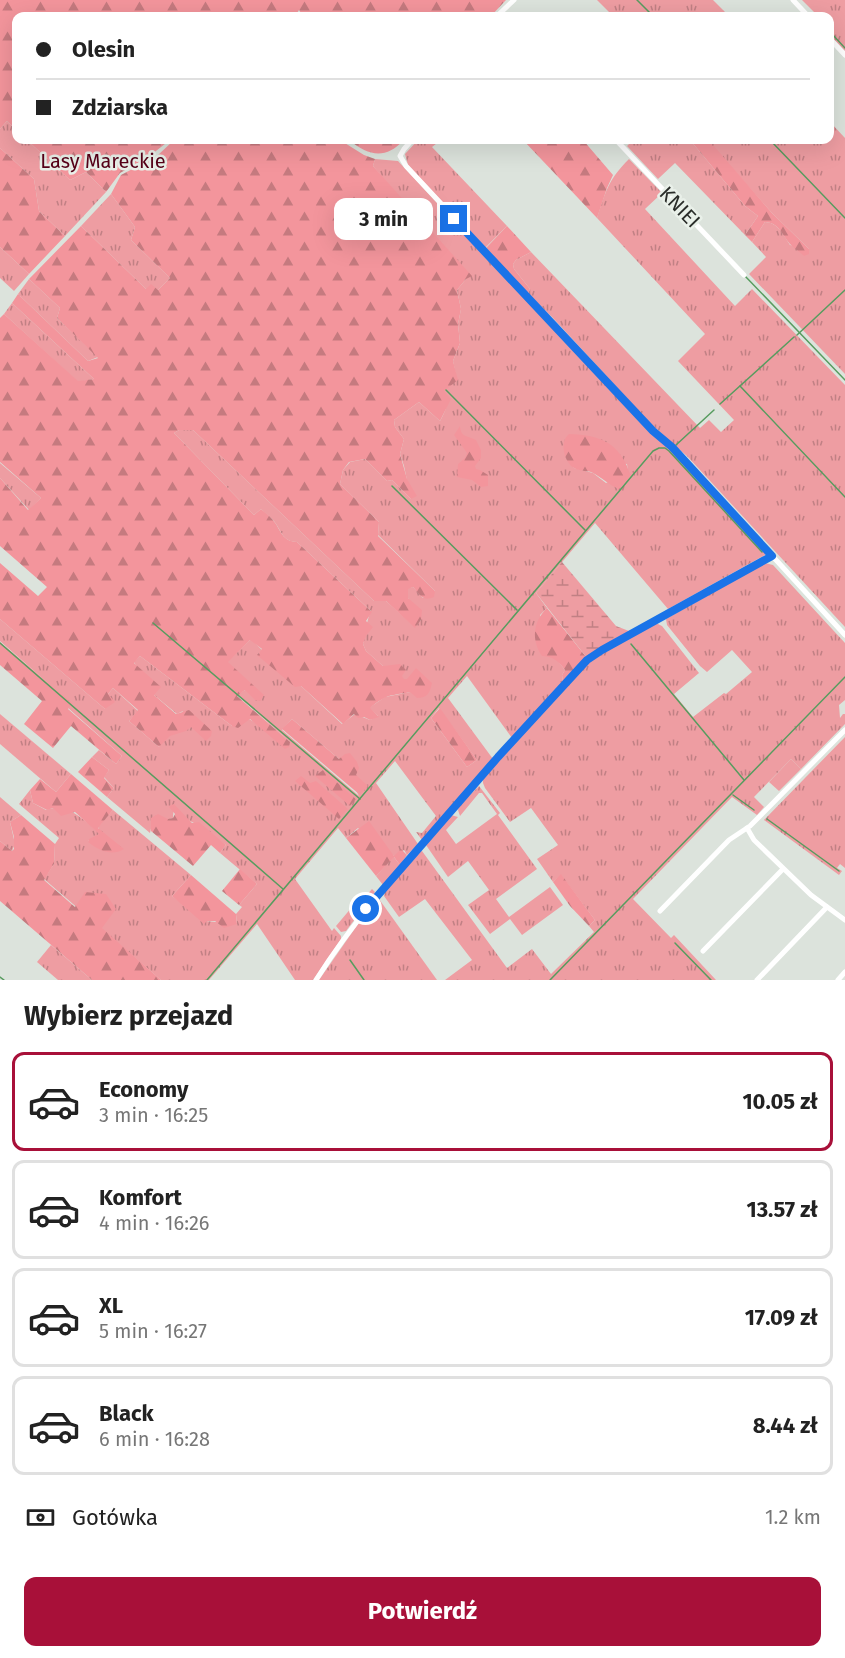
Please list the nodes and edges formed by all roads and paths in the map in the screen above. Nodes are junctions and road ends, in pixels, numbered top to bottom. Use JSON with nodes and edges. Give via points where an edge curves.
{"nodes":[{"id":1,"x":514,"y":0,"type":"edge"},
{"id":2,"x":793,"y":0,"type":"edge"},
{"id":3,"x":501,"y":12,"type":"edge"},
{"id":4,"x":804,"y":12,"type":"edge"},
{"id":5,"x":834,"y":43,"type":"edge"},
{"id":6,"x":845,"y":55,"type":"edge"},
{"id":7,"x":408,"y":144,"type":"edge"},
{"id":8,"x":620,"y":144,"type":"edge"},
{"id":9,"x":744,"y":275,"type":"dead end"},
{"id":10,"x":772,"y":556,"type":"junction"},
{"id":11,"x":845,"y":635,"type":"edge"},
{"id":12,"x":845,"y":730,"type":"edge"},
{"id":13,"x":747,"y":828,"type":"junction"},
{"id":14,"x":783,"y":868,"type":"junction"},
{"id":15,"x":827,"y":907,"type":"junction"},
{"id":16,"x":660,"y":911,"type":"dead end"},
{"id":17,"x":845,"y":920,"type":"edge"},
{"id":18,"x":703,"y":951,"type":"dead end"},
{"id":19,"x":845,"y":972,"type":"edge"},
{"id":20,"x":316,"y":980,"type":"edge"},
{"id":21,"x":757,"y":980,"type":"edge"},
{"id":22,"x":838,"y":980,"type":"edge"}],
"edges":[{"from":1,"to":3,"type":"street"},
{"from":2,"to":4,"type":"street"},
{"from":5,"to":6,"type":"street"},
{"from":7,"to":10,"type":"street","via":[[400,156],[406,166]]},
{"from":8,"to":9,"type":"street","name":"KNIEI"},
{"from":10,"to":11,"type":"street"},
{"from":10,"to":20,"type":"street","via":[[587,660],[378,893]]},
{"from":12,"to":13,"type":"street"},
{"from":13,"to":14,"type":"street"},
{"from":13,"to":16,"type":"street","via":[[729,840]]},
{"from":14,"to":15,"type":"street"},
{"from":14,"to":18,"type":"street"},
{"from":15,"to":17,"type":"street"},
{"from":15,"to":21,"type":"street"},
{"from":19,"to":22,"type":"street"}]}
